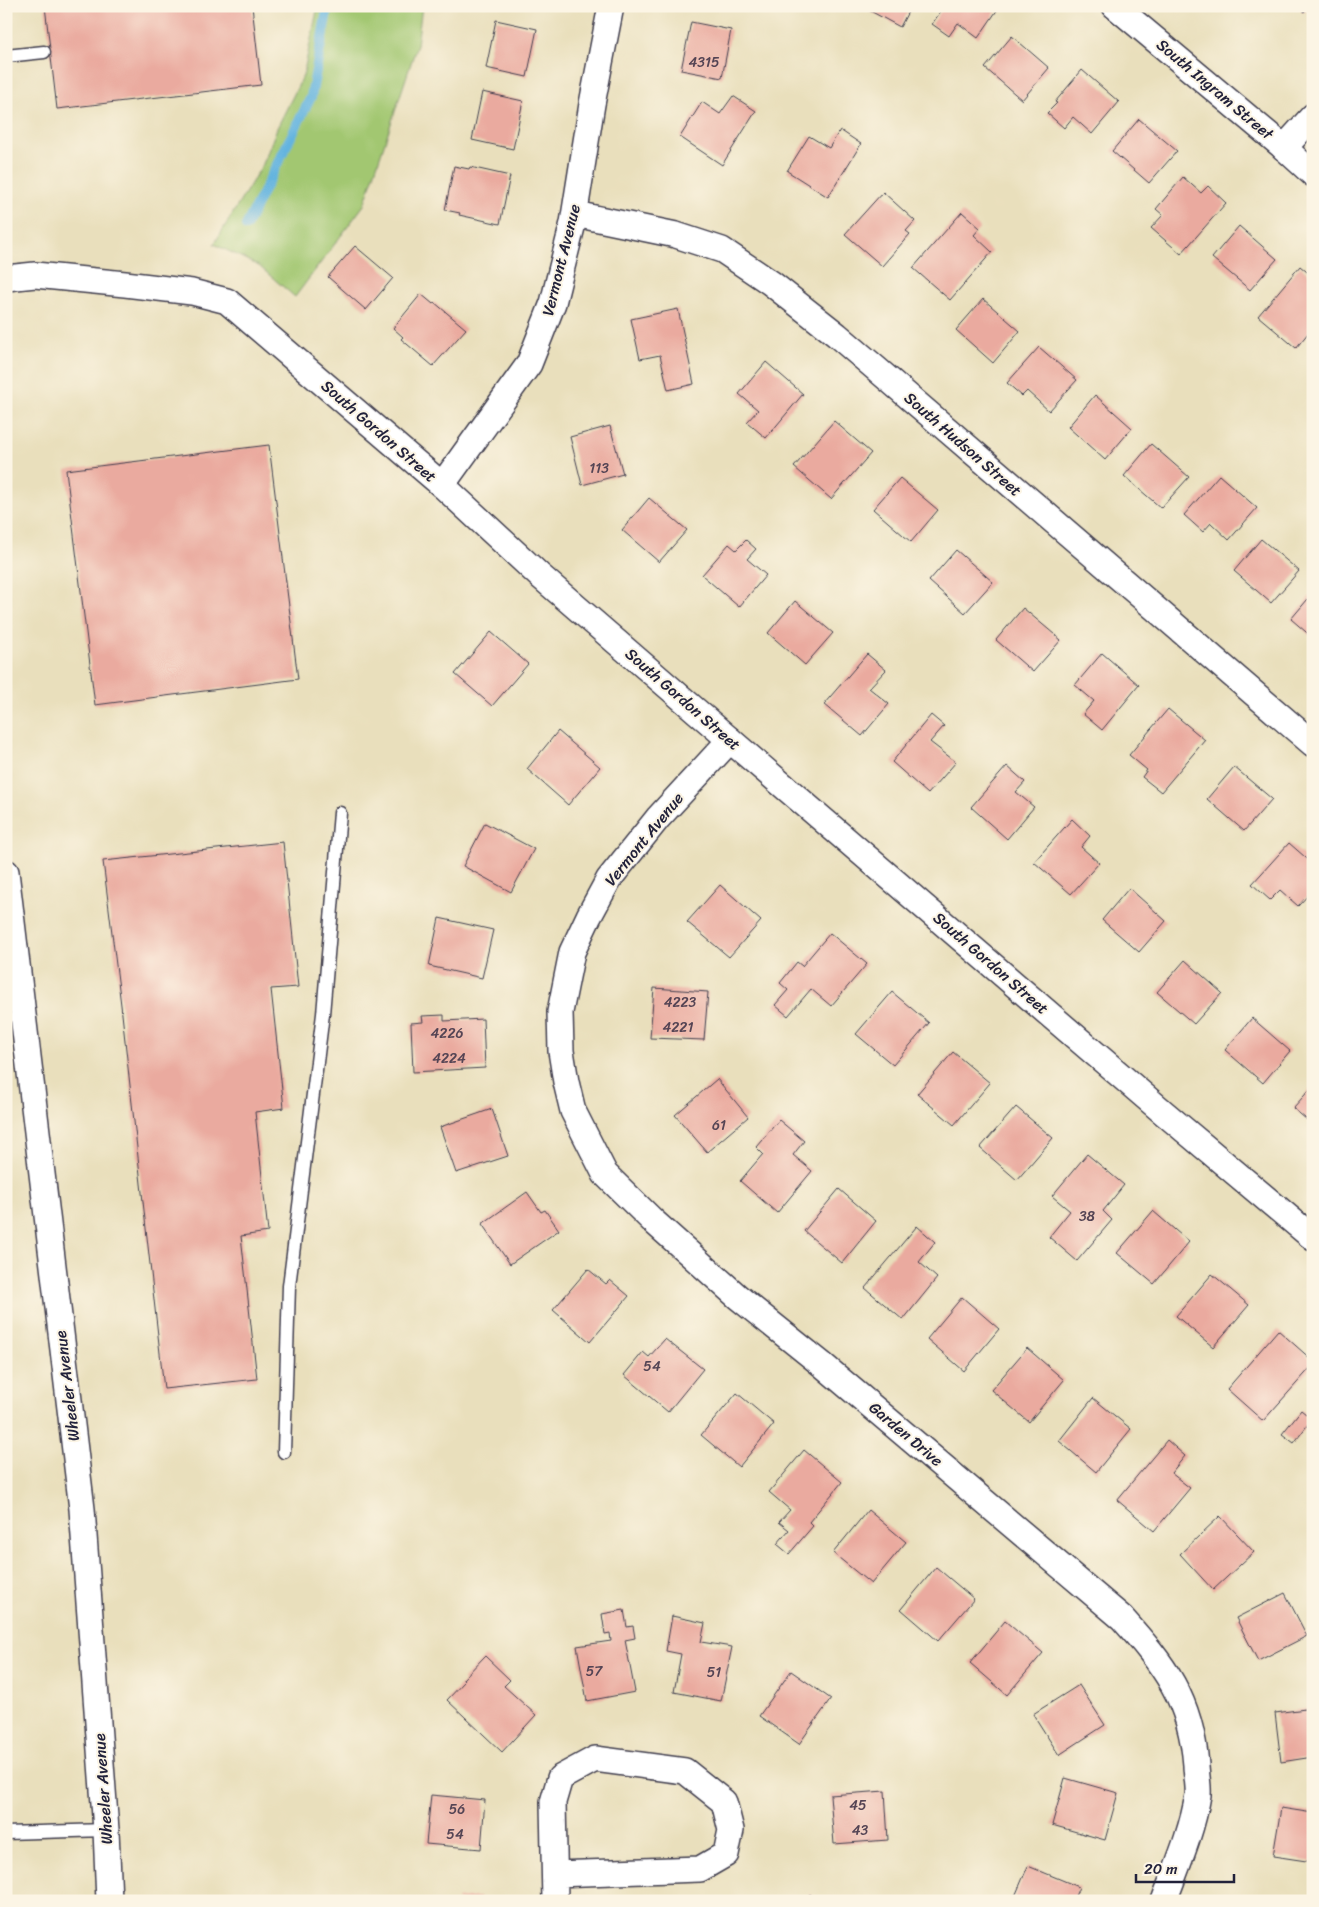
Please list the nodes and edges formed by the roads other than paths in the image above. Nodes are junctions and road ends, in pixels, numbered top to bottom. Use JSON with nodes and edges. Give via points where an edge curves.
{"nodes":[{"id":1,"x":611,"y":6,"type":"edge"},
{"id":2,"x":1115,"y":6,"type":"edge"},
{"id":3,"x":44,"y":52,"type":"dead end"},
{"id":4,"x":6,"y":56,"type":"edge"},
{"id":5,"x":1313,"y":116,"type":"edge"},
{"id":6,"x":1284,"y":148,"type":"junction"},
{"id":7,"x":1313,"y":174,"type":"edge"},
{"id":8,"x":575,"y":214,"type":"junction"},
{"id":9,"x":6,"y":278,"type":"edge"},
{"id":10,"x":442,"y":485,"type":"junction"},
{"id":11,"x":730,"y":740,"type":"junction"},
{"id":12,"x":1313,"y":744,"type":"edge"},
{"id":13,"x":340,"y":813,"type":"dead end"},
{"id":14,"x":6,"y":872,"type":"edge"},
{"id":15,"x":608,"y":1177,"type":"joint"},
{"id":16,"x":1313,"y":1238,"type":"edge"},
{"id":17,"x":284,"y":1452,"type":"dead end"},
{"id":18,"x":106,"y":1830,"type":"junction"},
{"id":19,"x":6,"y":1833,"type":"edge"},
{"id":20,"x":555,"y":1874,"type":"junction"},
{"id":21,"x":109,"y":1901,"type":"edge"},
{"id":22,"x":555,"y":1901,"type":"edge"},
{"id":23,"x":1164,"y":1901,"type":"edge"}],
"edges":[{"from":1,"to":8,"type":"street","name":"Vermont Avenue"},
{"from":2,"to":6,"type":"street","name":"South Ingram Street"},
{"from":3,"to":4,"type":"lane"},
{"from":5,"to":6,"type":"street"},
{"from":6,"to":7,"type":"street","name":"South Ingram Street"},
{"from":8,"to":10,"type":"street","name":"Vermont Avenue","via":[[553,303],[529,364]]},
{"from":8,"to":12,"type":"street","name":"South Hudson Street","via":[[676,235],[722,250],[772,283],[837,335]]},
{"from":9,"to":10,"type":"street","name":"South Gordon Street","via":[[34,275],[125,284],[192,292],[227,301]]},
{"from":10,"to":11,"type":"street","name":"South Gordon Street","via":[[539,575]]},
{"from":11,"to":15,"type":"street","name":"Vermont Avenue","via":[[658,818],[609,879],[572,952],[560,1012],[561,1051],[573,1111]]},
{"from":11,"to":16,"type":"street","name":"South Gordon Street"},
{"from":13,"to":17,"type":"lane","via":[[323,1014],[289,1286]]},
{"from":14,"to":18,"type":"street","name":"Wheeler Avenue","via":[[80,1498]]},
{"from":15,"to":23,"type":"street","name":"Garden Drive","via":[[738,1297],[1122,1618],[1153,1652],[1184,1708],[1195,1749],[1198,1794],[1186,1843]]},
{"from":18,"to":19,"type":"lane"},
{"from":18,"to":21,"type":"street","name":"Wheeler Avenue"},
{"from":20,"to":20,"type":"street","via":[[700,1869],[726,1854],[732,1830],[724,1802],[685,1771],[595,1759],[560,1778],[553,1802]]},
{"from":20,"to":22,"type":"street"}]}
